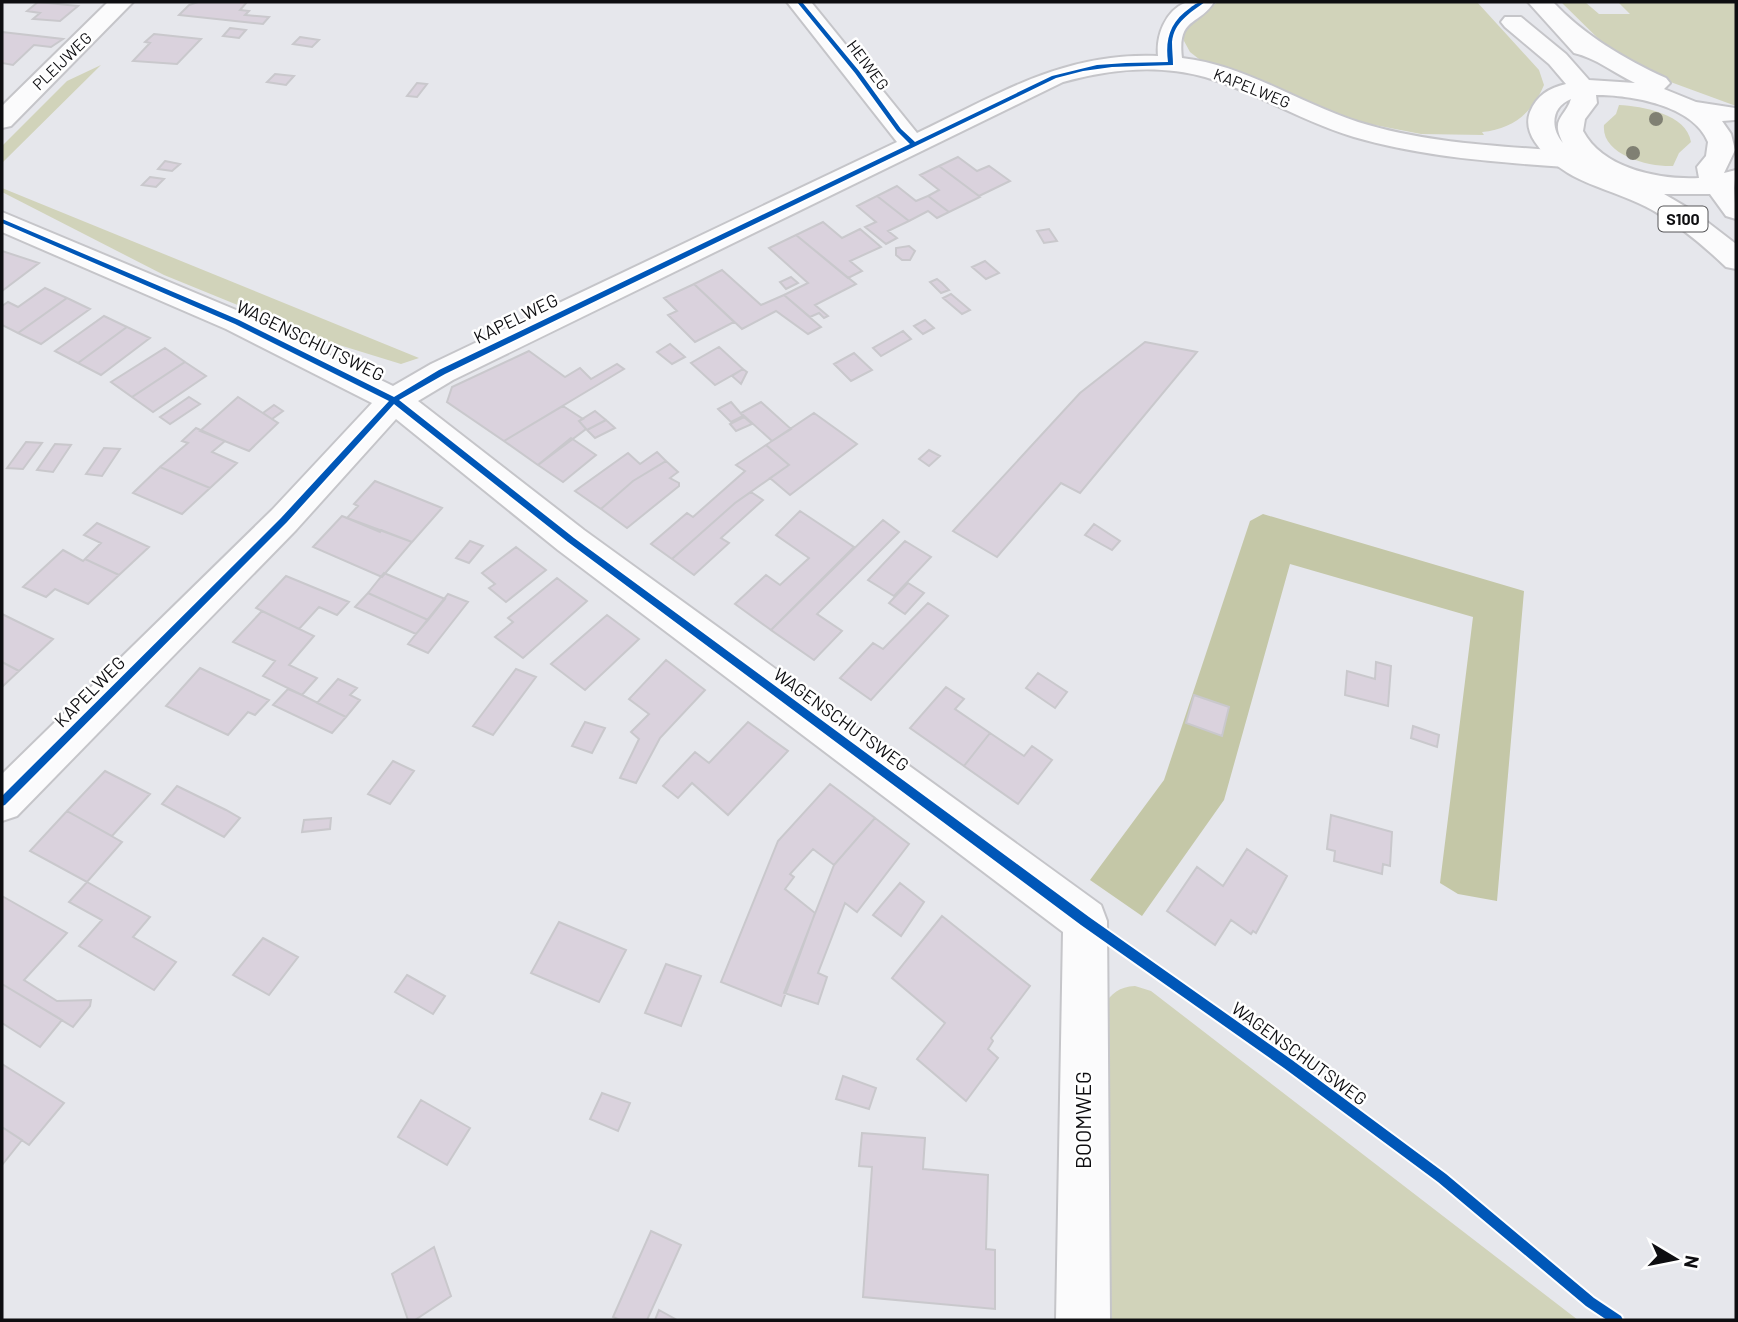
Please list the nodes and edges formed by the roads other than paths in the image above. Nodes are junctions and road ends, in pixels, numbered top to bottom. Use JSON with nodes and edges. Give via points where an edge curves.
{"nodes":[{"id":1,"x":121,"y":2,"type":"edge"},
{"id":2,"x":799,"y":2,"type":"edge"},
{"id":3,"x":1202,"y":2,"type":"edge"},
{"id":4,"x":1540,"y":2,"type":"edge"},
{"id":5,"x":1507,"y":15,"type":"dead end"},
{"id":6,"x":1171,"y":64,"type":"junction"},
{"id":7,"x":1639,"y":84,"type":"junction"},
{"id":8,"x":1570,"y":91,"type":"junction"},
{"id":9,"x":1689,"y":108,"type":"junction"},
{"id":10,"x":1733,"y":118,"type":"edge"},
{"id":11,"x":2,"y":120,"type":"edge"},
{"id":12,"x":1541,"y":123,"type":"junction"},
{"id":13,"x":915,"y":145,"type":"junction"},
{"id":14,"x":1441,"y":146,"type":"junction"},
{"id":15,"x":1565,"y":159,"type":"junction"},
{"id":16,"x":1600,"y":163,"type":"junction"},
{"id":17,"x":1726,"y":182,"type":"edge"},
{"id":18,"x":1645,"y":188,"type":"junction"},
{"id":19,"x":1736,"y":210,"type":"edge"},
{"id":20,"x":2,"y":222,"type":"edge"},
{"id":21,"x":1732,"y":256,"type":"edge"},
{"id":22,"x":394,"y":400,"type":"junction"},
{"id":23,"x":2,"y":802,"type":"edge"},
{"id":24,"x":1085,"y":920,"type":"joint"},
{"id":25,"x":1083,"y":1320,"type":"edge"}],
"edges":[{"from":1,"to":11,"type":"street","name":"PLEIJWEG"},
{"from":2,"to":13,"type":"street","name":"HEIWEG"},
{"from":3,"to":6,"type":"street","via":[[1174,24],[1168,48]]},
{"from":4,"to":7,"type":"street","via":[[1601,70]]},
{"from":5,"to":8,"type":"street","via":[[1556,80]]},
{"from":6,"to":13,"type":"street","name":"KAPELWEG","via":[[1130,63],[1054,77]]},
{"from":6,"to":14,"type":"street","name":"KAPELWEG","via":[[1230,77],[1331,122]]},
{"from":7,"to":8,"type":"street"},
{"from":7,"to":9,"type":"street"},
{"from":7,"to":10,"type":"street","via":[[1687,93]]},
{"from":8,"to":12,"type":"street","via":[[1546,104]]},
{"from":8,"to":16,"type":"street","via":[[1584,103],[1574,111],[1570,131],[1580,147]]},
{"from":9,"to":10,"type":"street"},
{"from":9,"to":17,"type":"street","via":[[1710,123],[1723,143],[1719,161],[1709,172]]},
{"from":12,"to":14,"type":"street","name":"KAPELWEG","via":[[1528,131]]},
{"from":12,"to":15,"type":"street","via":[[1550,145]]},
{"from":13,"to":22,"type":"street","name":"KAPELWEG","via":[[442,372]]},
{"from":14,"to":15,"type":"street","name":"KAPELWEG"},
{"from":15,"to":16,"type":"street","name":"KAPELWEG"},
{"from":15,"to":18,"type":"street","via":[[1591,176]]},
{"from":16,"to":18,"type":"street"},
{"from":17,"to":18,"type":"street"},
{"from":17,"to":19,"type":"street","number":"S100"},
{"from":18,"to":21,"type":"street","number":"S100"},
{"from":20,"to":22,"type":"street","name":"WAGENSCHUTSWEG","via":[[237,322]]},
{"from":22,"to":23,"type":"street","name":"KAPELWEG","via":[[284,520]]},
{"from":22,"to":24,"type":"street","name":"WAGENSCHUTSWEG","via":[[582,548]]},
{"from":24,"to":25,"type":"street","name":"BOOMWEG"}]}
